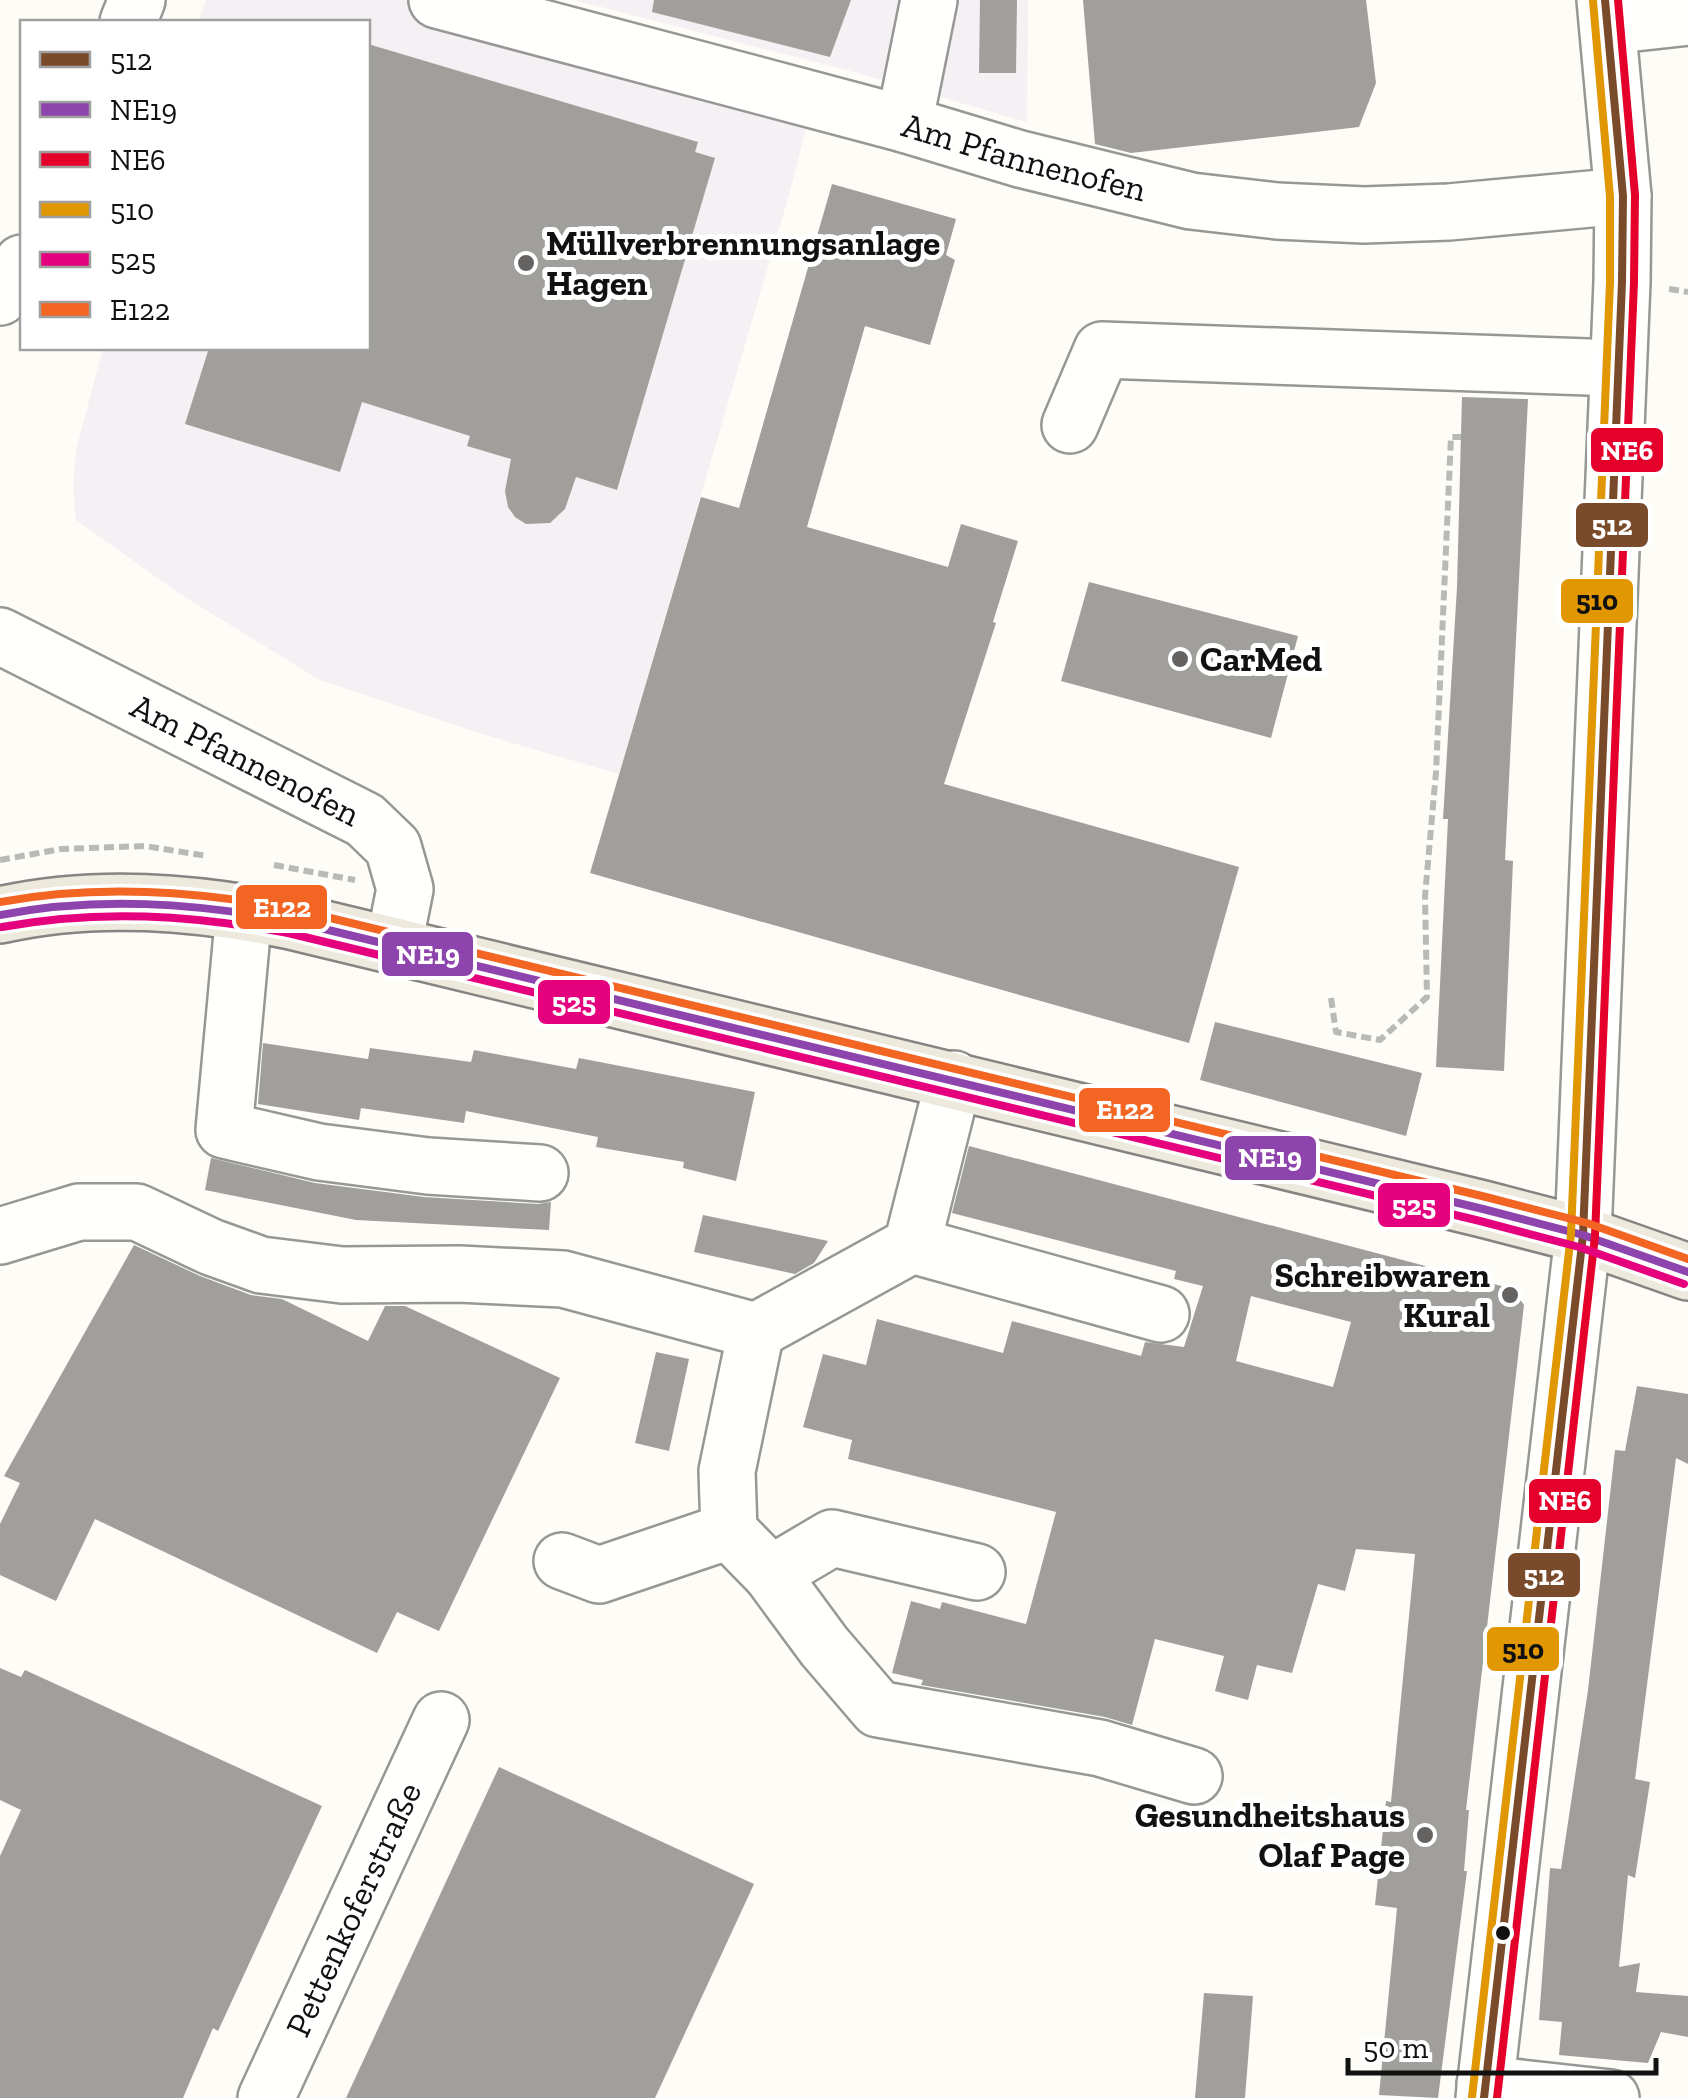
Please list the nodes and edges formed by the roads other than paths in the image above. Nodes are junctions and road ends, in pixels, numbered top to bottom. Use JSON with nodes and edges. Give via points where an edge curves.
{"nodes":[{"id":1,"x":437,"y":0,"type":"edge"},
{"id":2,"x":929,"y":0,"type":"edge"},
{"id":3,"x":1607,"y":13,"type":"edge"},
{"id":4,"x":1688,"y":17,"type":"edge"},
{"id":5,"x":904,"y":124,"type":"junction"},
{"id":6,"x":1623,"y":196,"type":"junction"},
{"id":7,"x":20,"y":266,"type":"edge"},
{"id":8,"x":0,"y":297,"type":"edge"},
{"id":9,"x":1617,"y":368,"type":"junction"},
{"id":10,"x":1070,"y":425,"type":"dead end"},
{"id":11,"x":0,"y":636,"type":"edge"},
{"id":12,"x":244,"y":912,"type":"junction"},
{"id":13,"x":0,"y":915,"type":"edge"},
{"id":14,"x":394,"y":944,"type":"junction"},
{"id":15,"x":954,"y":1079,"type":"junction"},
{"id":16,"x":540,"y":1172,"type":"dead end"},
{"id":17,"x":1583,"y":1235,"type":"junction"},
{"id":18,"x":0,"y":1236,"type":"edge"},
{"id":19,"x":912,"y":1245,"type":"junction"},
{"id":20,"x":1688,"y":1272,"type":"edge"},
{"id":21,"x":1161,"y":1314,"type":"dead end"},
{"id":22,"x":756,"y":1331,"type":"junction"},
{"id":23,"x":729,"y":1531,"type":"junction"},
{"id":24,"x":562,"y":1561,"type":"dead end"},
{"id":25,"x":977,"y":1572,"type":"dead end"},
{"id":26,"x":770,"y":1574,"type":"junction"},
{"id":27,"x":441,"y":1720,"type":"dead end"},
{"id":28,"x":1194,"y":1776,"type":"dead end"},
{"id":29,"x":1484,"y":2091,"type":"edge"},
{"id":30,"x":266,"y":2098,"type":"edge"},
{"id":31,"x":1611,"y":2098,"type":"edge"}],
"edges":[{"from":1,"to":5,"type":"street","name":"Am Pfannenofen"},
{"from":2,"to":5,"type":"street"},
{"from":3,"to":4,"type":"street"},
{"from":3,"to":6,"type":"street"},
{"from":5,"to":6,"type":"street","name":"Am Pfannenofen","via":[[1133,189],[1277,211],[1416,213]]},
{"from":6,"to":9,"type":"street"},
{"from":7,"to":8,"type":"street"},
{"from":9,"to":10,"type":"street","via":[[1102,350]]},
{"from":9,"to":17,"type":"street"},
{"from":11,"to":14,"type":"street","name":"Am Pfannenofen","via":[[365,820],[393,847],[405,889]]},
{"from":12,"to":13,"type":"main road","via":[[104,902]]},
{"from":12,"to":14,"type":"main road"},
{"from":12,"to":16,"type":"street","via":[[224,1130],[319,1152]]},
{"from":14,"to":15,"type":"main road"},
{"from":15,"to":17,"type":"main road"},
{"from":15,"to":19,"type":"street"},
{"from":17,"to":20,"type":"main road"},
{"from":17,"to":29,"type":"street"},
{"from":18,"to":22,"type":"street","via":[[80,1212],[137,1212],[260,1265],[342,1275],[563,1279]]},
{"from":19,"to":21,"type":"street"},
{"from":19,"to":22,"type":"street"},
{"from":22,"to":23,"type":"street","via":[[727,1471]]},
{"from":23,"to":24,"type":"street","via":[[600,1575]]},
{"from":23,"to":26,"type":"street"},
{"from":25,"to":26,"type":"street","via":[[832,1538]]},
{"from":26,"to":28,"type":"street","via":[[878,1709],[1100,1748]]},
{"from":27,"to":30,"type":"street","name":"Pettenkoferstraße"},
{"from":29,"to":31,"type":"street"}]}
